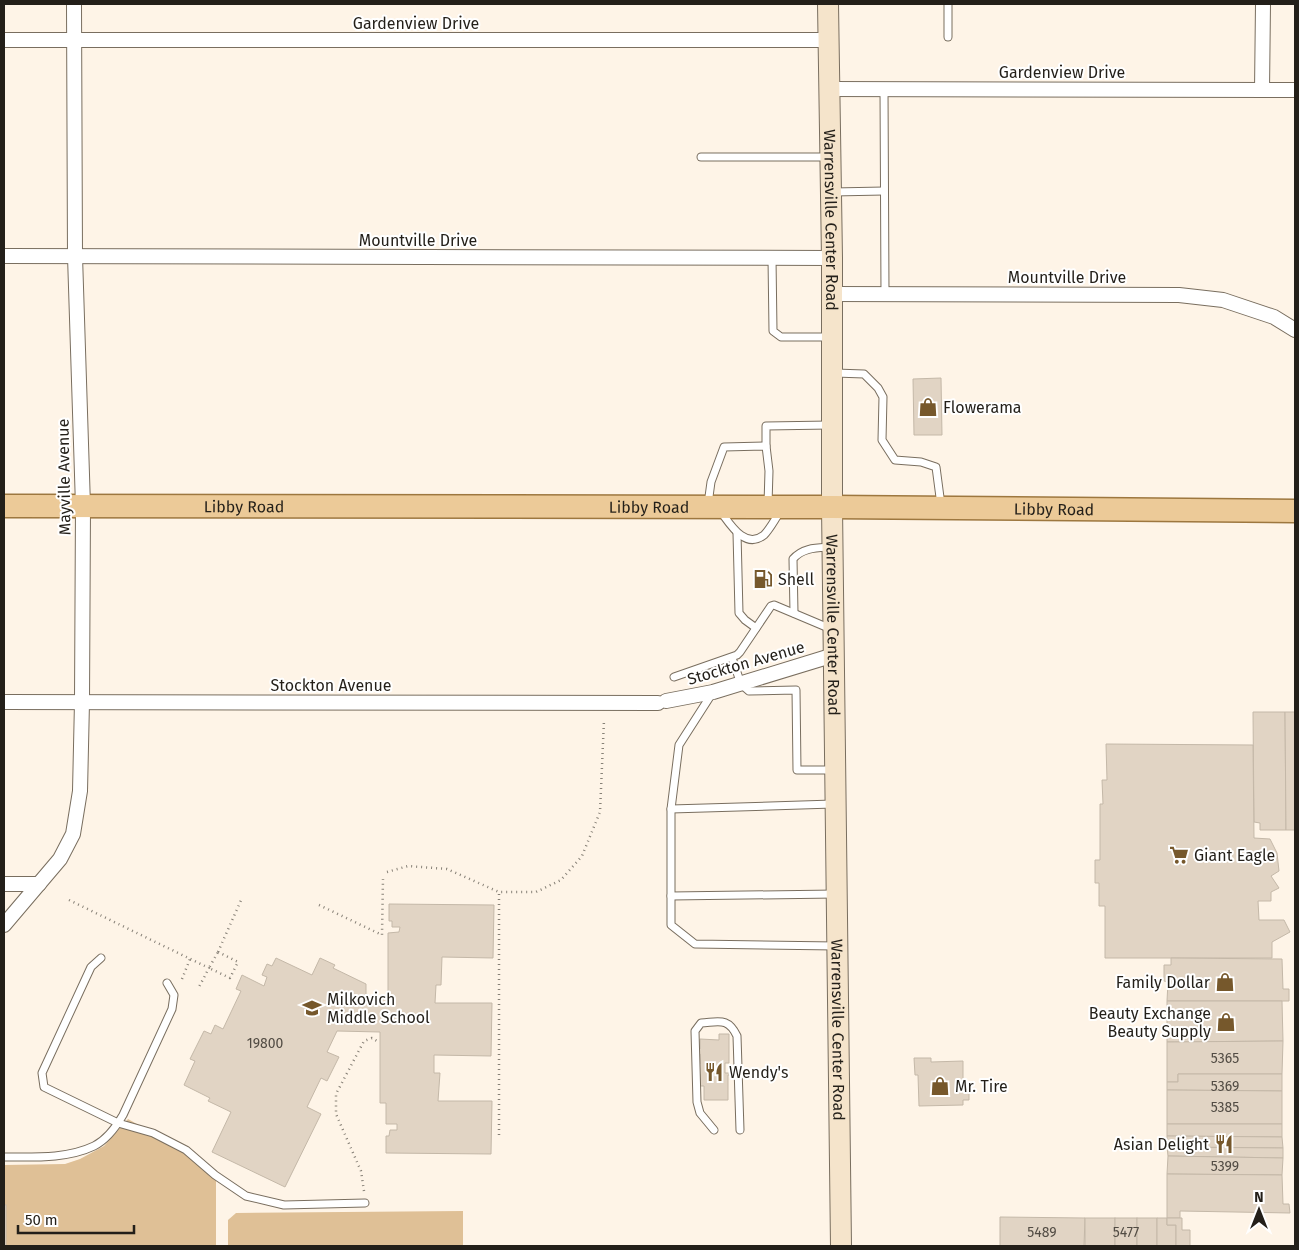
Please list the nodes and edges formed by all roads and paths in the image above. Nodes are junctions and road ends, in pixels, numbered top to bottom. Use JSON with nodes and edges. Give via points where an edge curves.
{"nodes":[{"id":1,"x":74,"y":4,"type":"edge"},
{"id":2,"x":828,"y":4,"type":"edge"},
{"id":3,"x":948,"y":4,"type":"edge"},
{"id":4,"x":1263,"y":4,"type":"edge"},
{"id":5,"x":948,"y":37,"type":"dead end"},
{"id":6,"x":4,"y":40,"type":"edge"},
{"id":7,"x":74,"y":40,"type":"junction"},
{"id":8,"x":828,"y":40,"type":"junction"},
{"id":9,"x":884,"y":88,"type":"junction"},
{"id":10,"x":829,"y":89,"type":"junction"},
{"id":11,"x":1262,"y":90,"type":"junction"},
{"id":12,"x":1295,"y":90,"type":"edge"},
{"id":13,"x":701,"y":157,"type":"dead end"},
{"id":14,"x":830,"y":157,"type":"junction"},
{"id":15,"x":884,"y":191,"type":"junction"},
{"id":16,"x":830,"y":192,"type":"junction"},
{"id":17,"x":4,"y":256,"type":"edge"},
{"id":18,"x":75,"y":256,"type":"junction"},
{"id":19,"x":772,"y":258,"type":"junction"},
{"id":20,"x":832,"y":258,"type":"junction"},
{"id":21,"x":832,"y":294,"type":"junction"},
{"id":22,"x":885,"y":294,"type":"junction"},
{"id":23,"x":1295,"y":330,"type":"edge"},
{"id":24,"x":832,"y":338,"type":"junction"},
{"id":25,"x":832,"y":372,"type":"junction"},
{"id":26,"x":832,"y":425,"type":"junction"},
{"id":27,"x":766,"y":446,"type":"junction"},
{"id":28,"x":4,"y":506,"type":"edge"},
{"id":29,"x":83,"y":506,"type":"junction"},
{"id":30,"x":713,"y":507,"type":"junction"},
{"id":31,"x":776,"y":508,"type":"junction"},
{"id":32,"x":832,"y":508,"type":"junction"},
{"id":33,"x":941,"y":508,"type":"junction"},
{"id":34,"x":1295,"y":511,"type":"edge"},
{"id":35,"x":737,"y":533,"type":"junction"},
{"id":36,"x":832,"y":546,"type":"junction"},
{"id":37,"x":794,"y":613,"type":"junction"},
{"id":38,"x":756,"y":628,"type":"junction"},
{"id":39,"x":834,"y":630,"type":"junction"},
{"id":40,"x":834,"y":656,"type":"junction"},
{"id":41,"x":732,"y":658,"type":"junction"},
{"id":42,"x":674,"y":677,"type":"dead end"},
{"id":43,"x":741,"y":684,"type":"junction"},
{"id":44,"x":713,"y":692,"type":"junction"},
{"id":45,"x":4,"y":702,"type":"edge"},
{"id":46,"x":82,"y":702,"type":"junction"},
{"id":47,"x":604,"y":720,"type":"dead end"},
{"id":48,"x":836,"y":770,"type":"junction"},
{"id":49,"x":836,"y":804,"type":"junction"},
{"id":50,"x":671,"y":808,"type":"junction"},
{"id":51,"x":387,"y":872,"type":"dead end"},
{"id":52,"x":383,"y":879,"type":"dead end"},
{"id":53,"x":4,"y":884,"type":"edge"},
{"id":54,"x":40,"y":884,"type":"junction"},
{"id":55,"x":500,"y":892,"type":"junction"},
{"id":56,"x":837,"y":894,"type":"junction"},
{"id":57,"x":671,"y":896,"type":"junction"},
{"id":58,"x":242,"y":898,"type":"dead end"},
{"id":59,"x":69,"y":900,"type":"dead end"},
{"id":60,"x":320,"y":905,"type":"dead end"},
{"id":61,"x":4,"y":925,"type":"edge"},
{"id":62,"x":838,"y":946,"type":"junction"},
{"id":63,"x":218,"y":952,"type":"junction"},
{"id":64,"x":101,"y":958,"type":"dead end"},
{"id":65,"x":190,"y":959,"type":"junction"},
{"id":66,"x":209,"y":968,"type":"junction"},
{"id":67,"x":182,"y":979,"type":"dead end"},
{"id":68,"x":167,"y":983,"type":"dead end"},
{"id":69,"x":199,"y":987,"type":"dead end"},
{"id":70,"x":377,"y":1041,"type":"dead end"},
{"id":71,"x":118,"y":1123,"type":"junction"},
{"id":72,"x":714,"y":1130,"type":"dead end"},
{"id":73,"x":740,"y":1130,"type":"dead end"},
{"id":74,"x":499,"y":1134,"type":"dead end"},
{"id":75,"x":4,"y":1158,"type":"edge"},
{"id":76,"x":365,"y":1203,"type":"joint"},
{"id":77,"x":841,"y":1246,"type":"edge"}],
"edges":[{"from":1,"to":7,"type":"street","name":"Mayville Avenue"},
{"from":2,"to":8,"type":"main road","name":"Warrensville Center Road"},
{"from":3,"to":5,"type":"lane"},
{"from":4,"to":11,"type":"street"},
{"from":6,"to":7,"type":"street","name":"Gardenview Drive"},
{"from":7,"to":8,"type":"street","name":"Gardenview Drive"},
{"from":7,"to":18,"type":"street","name":"Mayville Avenue"},
{"from":8,"to":10,"type":"main road","name":"Warrensville Center Road"},
{"from":9,"to":10,"type":"street","name":"Gardenview Drive"},
{"from":9,"to":11,"type":"street","name":"Gardenview Drive"},
{"from":9,"to":15,"type":"lane"},
{"from":10,"to":14,"type":"main road","name":"Warrensville Center Road"},
{"from":11,"to":12,"type":"street","name":"Gardenview Drive"},
{"from":13,"to":14,"type":"lane"},
{"from":14,"to":16,"type":"main road","name":"Warrensville Center Road"},
{"from":15,"to":16,"type":"lane"},
{"from":15,"to":22,"type":"lane"},
{"from":16,"to":20,"type":"main road","name":"Warrensville Center Road"},
{"from":17,"to":18,"type":"street","name":"Mountville Drive"},
{"from":18,"to":19,"type":"street","name":"Mountville Drive"},
{"from":18,"to":29,"type":"street","name":"Mayville Avenue"},
{"from":19,"to":20,"type":"street","name":"Mountville Drive"},
{"from":19,"to":24,"type":"lane","via":[[773,331],[781,337]]},
{"from":20,"to":21,"type":"main road","name":"Warrensville Center Road"},
{"from":21,"to":22,"type":"street","name":"Mountville Drive"},
{"from":21,"to":24,"type":"main road","name":"Warrensville Center Road"},
{"from":22,"to":23,"type":"street","name":"Mountville Drive","via":[[1179,295],[1223,300],[1274,317]]},
{"from":24,"to":25,"type":"main road","name":"Warrensville Center Road"},
{"from":25,"to":26,"type":"main road","name":"Warrensville Center Road"},
{"from":25,"to":33,"type":"lane","via":[[864,374],[873,381],[882,396],[882,440],[896,460],[936,467]]},
{"from":26,"to":27,"type":"lane","via":[[766,426]]},
{"from":26,"to":32,"type":"main road","name":"Warrensville Center Road"},
{"from":27,"to":30,"type":"lane","via":[[724,447],[711,482]]},
{"from":27,"to":31,"type":"lane"},
{"from":28,"to":29,"type":"main road","name":"Libby Road"},
{"from":29,"to":30,"type":"main road","name":"Libby Road"},
{"from":29,"to":46,"type":"street","name":"Mayville Avenue"},
{"from":30,"to":31,"type":"main road","name":"Libby Road"},
{"from":30,"to":35,"type":"lane"},
{"from":31,"to":32,"type":"main road","name":"Libby Road"},
{"from":31,"to":35,"type":"lane","via":[[765,534],[760,538],[744,538]]},
{"from":32,"to":33,"type":"main road","name":"Libby Road"},
{"from":32,"to":36,"type":"main road","name":"Warrensville Center Road"},
{"from":33,"to":34,"type":"main road","name":"Libby Road"},
{"from":35,"to":38,"type":"lane","via":[[739,612]]},
{"from":36,"to":37,"type":"lane","via":[[806,550],[793,559]]},
{"from":36,"to":39,"type":"main road","name":"Warrensville Center Road"},
{"from":37,"to":38,"type":"lane","via":[[771,606]]},
{"from":37,"to":39,"type":"lane"},
{"from":38,"to":41,"type":"lane"},
{"from":39,"to":40,"type":"main road","name":"Warrensville Center Road"},
{"from":40,"to":43,"type":"street","name":"Stockton Avenue"},
{"from":40,"to":48,"type":"main road","name":"Warrensville Center Road"},
{"from":41,"to":42,"type":"lane"},
{"from":41,"to":43,"type":"lane"},
{"from":43,"to":44,"type":"street","name":"Stockton Avenue"},
{"from":43,"to":48,"type":"lane","via":[[750,691],[796,690],[797,770]]},
{"from":44,"to":46,"type":"street","name":"Stockton Avenue","via":[[662,702]]},
{"from":44,"to":50,"type":"lane","via":[[679,745]]},
{"from":45,"to":46,"type":"street","name":"Stockton Avenue"},
{"from":46,"to":54,"type":"street","name":"Mayville Avenue","via":[[80,791],[73,834],[60,859]]},
{"from":47,"to":55,"type":"path","via":[[600,812],[582,856],[561,880],[536,892]]},
{"from":48,"to":49,"type":"main road","name":"Warrensville Center Road"},
{"from":49,"to":50,"type":"lane"},
{"from":49,"to":56,"type":"main road","name":"Warrensville Center Road"},
{"from":50,"to":57,"type":"lane"},
{"from":51,"to":55,"type":"path","via":[[408,866],[447,869]]},
{"from":52,"to":60,"type":"path","via":[[382,935]]},
{"from":53,"to":54,"type":"street"},
{"from":54,"to":61,"type":"street","name":"Mayville Avenue"},
{"from":55,"to":74,"type":"path"},
{"from":56,"to":57,"type":"lane"},
{"from":56,"to":62,"type":"main road","name":"Warrensville Center Road"},
{"from":57,"to":62,"type":"lane","via":[[671,925],[695,944]]},
{"from":58,"to":63,"type":"path"},
{"from":59,"to":65,"type":"path"},
{"from":62,"to":77,"type":"main road","name":"Warrensville Center Road"},
{"from":63,"to":66,"type":"path"},
{"from":63,"to":66,"type":"path","via":[[238,962],[230,978]]},
{"from":64,"to":71,"type":"lane","via":[[91,967],[42,1073],[44,1087]]},
{"from":65,"to":66,"type":"path"},
{"from":65,"to":67,"type":"path"},
{"from":66,"to":69,"type":"path"},
{"from":68,"to":71,"type":"lane","via":[[174,994],[172,1009]]},
{"from":70,"to":76,"type":"path","via":[[372,1038],[364,1041],[336,1094],[336,1114],[361,1171]]},
{"from":71,"to":75,"type":"lane","via":[[95,1146],[69,1154]]},
{"from":71,"to":76,"type":"lane","via":[[153,1133],[186,1150],[246,1196],[284,1205]]},
{"from":72,"to":73,"type":"lane","via":[[700,1113],[697,1102],[695,1031],[701,1023],[726,1022],[732,1025],[736,1036]]}]}
